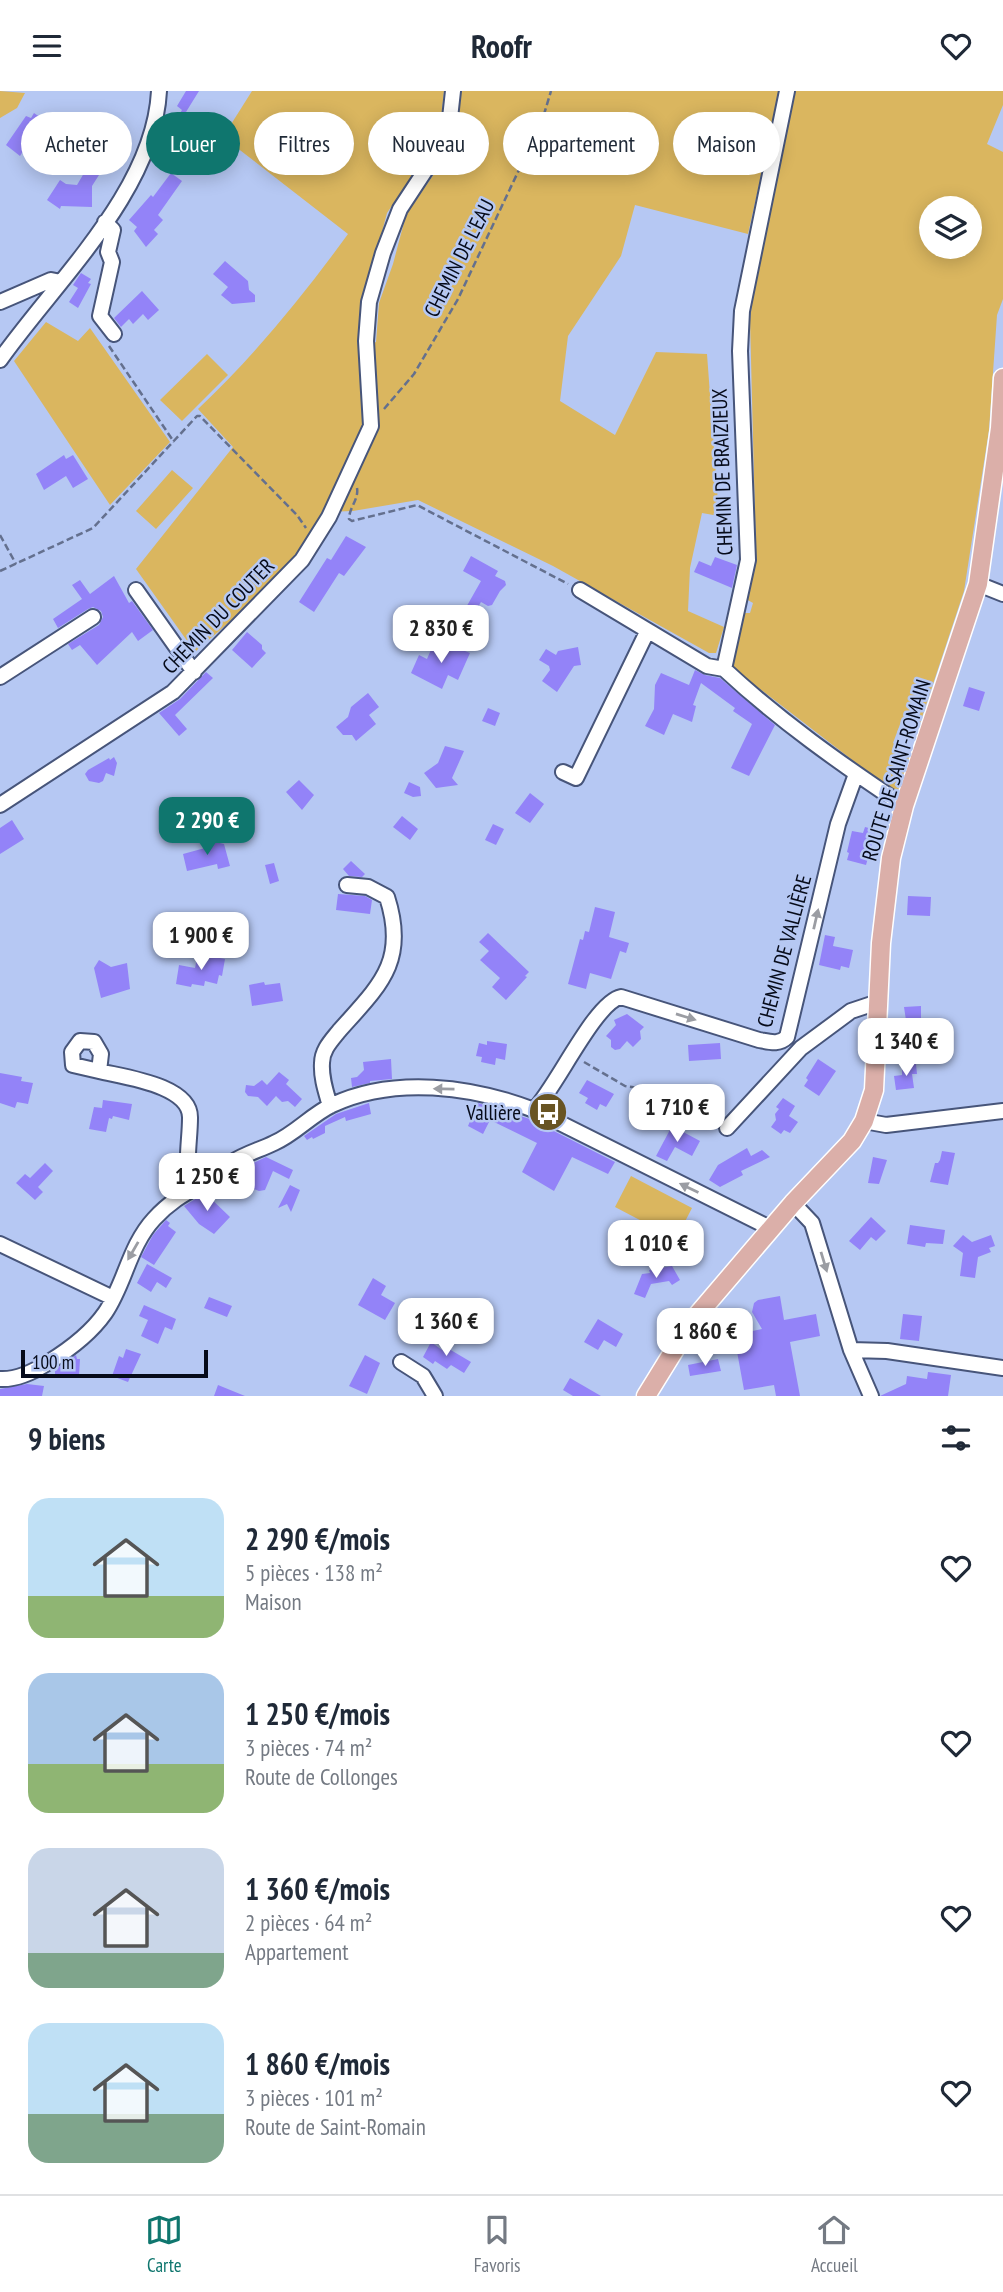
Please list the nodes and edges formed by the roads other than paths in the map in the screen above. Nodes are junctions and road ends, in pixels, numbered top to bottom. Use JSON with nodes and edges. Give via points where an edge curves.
{"nodes":[{"id":1,"x":159,"y":91,"type":"edge"},
{"id":2,"x":453,"y":91,"type":"edge"},
{"id":3,"x":787,"y":91,"type":"edge"},
{"id":4,"x":105,"y":222,"type":"junction"},
{"id":5,"x":61,"y":282,"type":"junction"},
{"id":6,"x":0,"y":302,"type":"edge"},
{"id":7,"x":111,"y":339,"type":"road end"},
{"id":8,"x":0,"y":360,"type":"edge"},
{"id":9,"x":1003,"y":378,"type":"edge"},
{"id":10,"x":1001,"y":428,"type":"edge"},
{"id":11,"x":978,"y":584,"type":"junction"},
{"id":12,"x":136,"y":590,"type":"dead end"},
{"id":13,"x":580,"y":590,"type":"road end"},
{"id":14,"x":1003,"y":594,"type":"edge"},
{"id":15,"x":93,"y":617,"type":"dead end"},
{"id":16,"x":647,"y":632,"type":"junction"},
{"id":17,"x":724,"y":669,"type":"junction"},
{"id":18,"x":194,"y":673,"type":"junction"},
{"id":19,"x":0,"y":677,"type":"edge"},
{"id":20,"x":563,"y":772,"type":"dead end"},
{"id":21,"x":856,"y":774,"type":"junction"},
{"id":22,"x":0,"y":805,"type":"edge"},
{"id":23,"x":904,"y":806,"type":"junction"},
{"id":24,"x":346,"y":885,"type":"dead end"},
{"id":25,"x":878,"y":1002,"type":"junction"},
{"id":26,"x":99,"y":1071,"type":"dead end"},
{"id":27,"x":330,"y":1106,"type":"junction"},
{"id":28,"x":534,"y":1110,"type":"junction"},
{"id":29,"x":1003,"y":1111,"type":"edge"},
{"id":30,"x":864,"y":1121,"type":"junction"},
{"id":31,"x":727,"y":1128,"type":"road end"},
{"id":32,"x":192,"y":1188,"type":"junction"},
{"id":33,"x":793,"y":1203,"type":"junction"},
{"id":34,"x":772,"y":1229,"type":"junction"},
{"id":35,"x":0,"y":1244,"type":"edge"},
{"id":36,"x":113,"y":1298,"type":"junction"},
{"id":37,"x":851,"y":1350,"type":"junction"},
{"id":38,"x":401,"y":1362,"type":"dead end"},
{"id":39,"x":1003,"y":1367,"type":"edge"},
{"id":40,"x":0,"y":1379,"type":"edge"},
{"id":41,"x":435,"y":1396,"type":"edge"},
{"id":42,"x":646,"y":1396,"type":"edge"},
{"id":43,"x":871,"y":1396,"type":"edge"}],
"edges":[{"from":1,"to":4,"type":"street","via":[[152,138]]},
{"from":2,"to":18,"type":"street","name":"CHEMIN DU COUTER","via":[[448,136],[400,209],[369,302],[366,341],[371,426],[329,517],[302,559]]},
{"from":3,"to":17,"type":"street","name":"CHEMIN DE BRAIZIEUX","via":[[742,311],[748,560]]},
{"from":4,"to":5,"type":"street"},
{"from":4,"to":7,"type":"street","via":[[113,230],[108,252],[112,262],[100,316]]},
{"from":5,"to":6,"type":"street","via":[[51,280]]},
{"from":5,"to":8,"type":"street"},
{"from":9,"to":10,"type":"main road","name":"ROUTE DE SAINT-ROMAIN"},
{"from":10,"to":11,"type":"main road","name":"ROUTE DE SAINT-ROMAIN"},
{"from":11,"to":14,"type":"street"},
{"from":11,"to":23,"type":"main road","name":"ROUTE DE SAINT-ROMAIN"},
{"from":12,"to":18,"type":"street"},
{"from":13,"to":16,"type":"street"},
{"from":15,"to":19,"type":"street"},
{"from":16,"to":17,"type":"street","via":[[707,666]]},
{"from":16,"to":20,"type":"street","via":[[576,778]]},
{"from":17,"to":21,"type":"street","via":[[763,705]]},
{"from":18,"to":22,"type":"street","name":"CHEMIN DU COUTER","via":[[173,692]]},
{"from":21,"to":23,"type":"street"},
{"from":28,"to":21,"type":"street","name":"CHEMIN DE VALLIÈRE","one_way":true,"via":[[594,1020],[614,999],[621,997],[760,1040],[782,1042],[787,1037],[838,824]]},
{"from":23,"to":25,"type":"main road","name":"ROUTE DE SAINT-ROMAIN","via":[[886,889]]},
{"from":24,"to":27,"type":"street","via":[[368,887],[387,897],[395,938],[384,980],[326,1046],[321,1062]]},
{"from":25,"to":30,"type":"main road","name":"ROUTE DE SAINT-ROMAIN","via":[[874,1090]]},
{"from":25,"to":31,"type":"street","via":[[851,1011],[802,1048]]},
{"from":26,"to":32,"type":"street","via":[[155,1084],[183,1098],[191,1113],[186,1171]]},
{"from":28,"to":27,"type":"street","one_way":true,"via":[[463,1089],[382,1090]]},
{"from":27,"to":32,"type":"street","via":[[275,1143]]},
{"from":34,"to":28,"type":"street","one_way":true},
{"from":29,"to":30,"type":"street","via":[[886,1125]]},
{"from":30,"to":33,"type":"main road","name":"ROUTE DE SAINT-ROMAIN"},
{"from":32,"to":36,"type":"street","one_way":true,"via":[[151,1222],[129,1257]]},
{"from":33,"to":34,"type":"main road","name":"ROUTE DE SAINT-ROMAIN"},
{"from":33,"to":37,"type":"street","one_way":true,"via":[[812,1223]]},
{"from":34,"to":42,"type":"main road","name":"ROUTE DE SAINT-ROMAIN","via":[[693,1320]]},
{"from":35,"to":36,"type":"street"},
{"from":36,"to":40,"type":"street","via":[[104,1314],[60,1356],[38,1369]]},
{"from":37,"to":39,"type":"street"},
{"from":37,"to":43,"type":"street"},
{"from":38,"to":41,"type":"street","via":[[423,1376]]}]}
